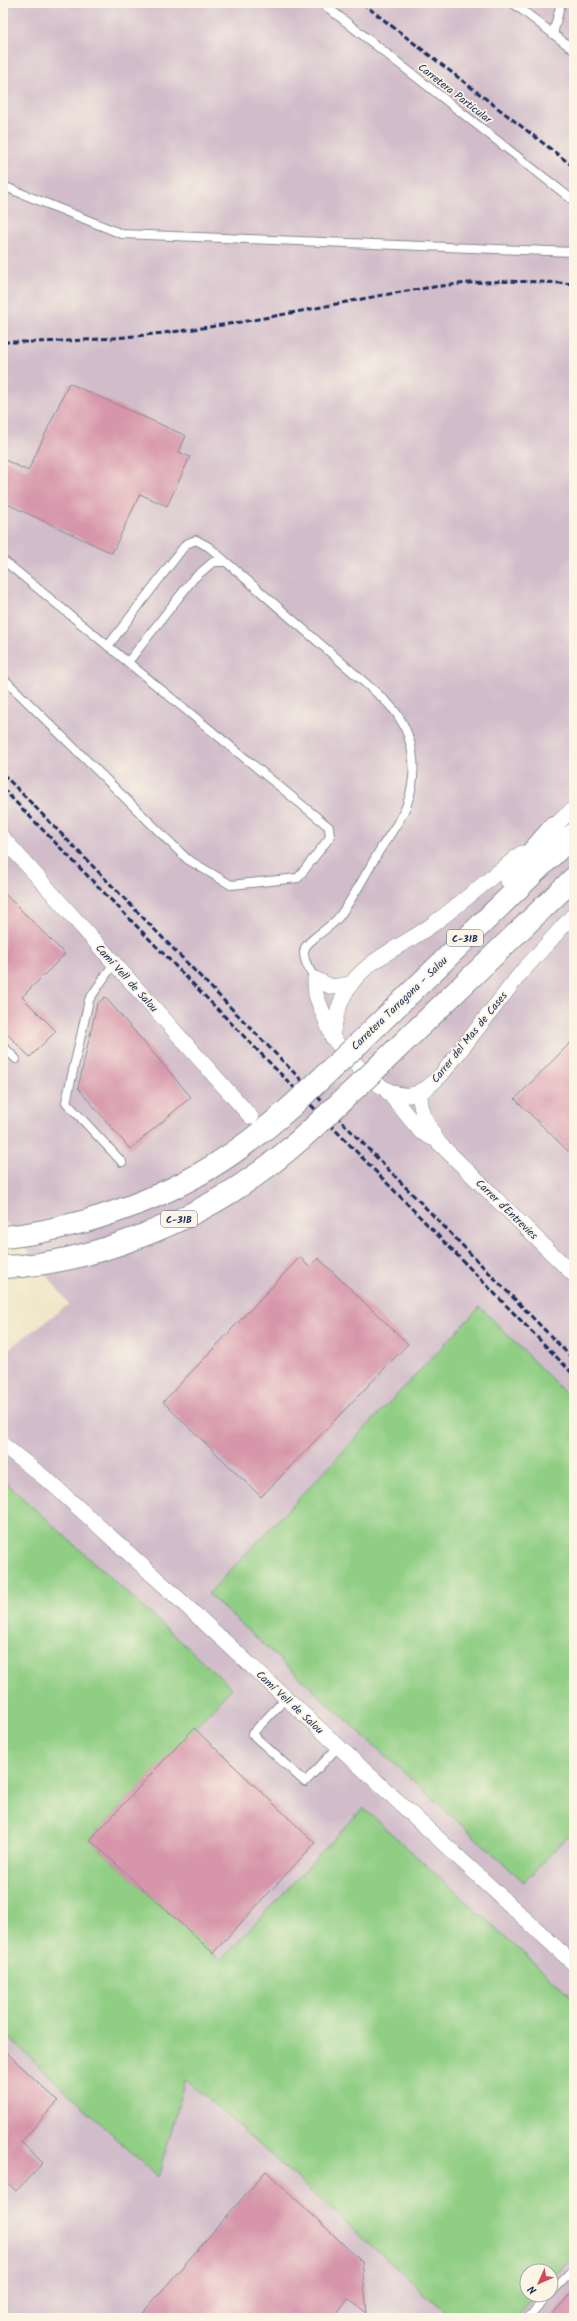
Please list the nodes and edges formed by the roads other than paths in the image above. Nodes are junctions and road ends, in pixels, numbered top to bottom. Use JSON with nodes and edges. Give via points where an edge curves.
{"nodes":[{"id":1,"x":322,"y":3,"type":"edge"},
{"id":2,"x":513,"y":3,"type":"edge"},
{"id":3,"x":561,"y":3,"type":"edge"},
{"id":4,"x":553,"y":34,"type":"junction"},
{"id":5,"x":574,"y":50,"type":"edge"},
{"id":6,"x":3,"y":186,"type":"edge"},
{"id":7,"x":574,"y":201,"type":"edge"},
{"id":8,"x":574,"y":252,"type":"edge"},
{"id":9,"x":3,"y":560,"type":"edge"},
{"id":10,"x":225,"y":562,"type":"junction"},
{"id":11,"x":108,"y":646,"type":"junction"},
{"id":12,"x":128,"y":662,"type":"junction"},
{"id":13,"x":3,"y":678,"type":"edge"},
{"id":14,"x":574,"y":808,"type":"edge"},
{"id":15,"x":564,"y":831,"type":"edge"},
{"id":16,"x":3,"y":838,"type":"edge"},
{"id":17,"x":574,"y":878,"type":"edge"},
{"id":18,"x":574,"y":899,"type":"edge"},
{"id":19,"x":574,"y":914,"type":"edge"},
{"id":20,"x":114,"y":963,"type":"junction"},
{"id":21,"x":315,"y":979,"type":"junction"},
{"id":22,"x":468,"y":980,"type":"junction"},
{"id":23,"x":351,"y":984,"type":"junction"},
{"id":24,"x":332,"y":1037,"type":"junction"},
{"id":25,"x":3,"y":1046,"type":"edge"},
{"id":26,"x":16,"y":1059,"type":"dead end"},
{"id":27,"x":387,"y":1091,"type":"junction"},
{"id":28,"x":420,"y":1092,"type":"junction"},
{"id":29,"x":251,"y":1117,"type":"dead end"},
{"id":30,"x":439,"y":1143,"type":"junction"},
{"id":31,"x":122,"y":1162,"type":"dead end"},
{"id":32,"x":3,"y":1237,"type":"edge"},
{"id":33,"x":10,"y":1269,"type":"edge"},
{"id":34,"x":574,"y":1275,"type":"edge"},
{"id":35,"x":3,"y":1445,"type":"edge"},
{"id":36,"x":286,"y":1698,"type":"junction"},
{"id":37,"x":338,"y":1747,"type":"junction"},
{"id":38,"x":574,"y":1964,"type":"edge"},
{"id":39,"x":574,"y":2269,"type":"edge"},
{"id":40,"x":559,"y":2285,"type":"edge"},
{"id":41,"x":542,"y":2303,"type":"edge"},
{"id":42,"x":528,"y":2318,"type":"edge"}],
"edges":[{"from":1,"to":7,"type":"lane","name":"Carretera Particular"},
{"from":2,"to":4,"type":"lane"},
{"from":3,"to":4,"type":"lane"},
{"from":4,"to":5,"type":"lane"},
{"from":6,"to":8,"type":"lane","via":[[122,234]]},
{"from":9,"to":11,"type":"lane"},
{"from":10,"to":11,"type":"lane","via":[[210,547],[196,540],[186,544]]},
{"from":10,"to":12,"type":"lane","via":[[213,562],[193,579]]},
{"from":10,"to":21,"type":"lane","via":[[371,688],[396,713],[407,730],[412,750],[414,778],[407,805],[347,906],[335,922],[311,940],[305,949],[304,959]]},
{"from":11,"to":12,"type":"lane"},
{"from":12,"to":13,"type":"lane","via":[[329,827],[330,837],[298,878],[231,885],[187,859]]},
{"from":14,"to":15,"type":"street","number":"C-31B"},
{"from":15,"to":23,"type":"street","number":"C-31B","via":[[370,965]]},
{"from":15,"to":32,"type":"highway","name":"Carretera Tarragona - Salou","number":"C-31B","bridge":true,"via":[[466,937],[358,1044],[272,1124],[233,1155],[159,1196],[109,1214],[48,1231]]},
{"from":16,"to":20,"type":"street","name":"Camí Vell de Salou"},
{"from":17,"to":22,"type":"highway","number":"C-31B"},
{"from":18,"to":22,"type":"highway"},
{"from":19,"to":28,"type":"street","name":"Carrer del Mas de Cases","via":[[520,974],[442,1074],[427,1089]]},
{"from":20,"to":29,"type":"street","name":"Camí Vell de Salou"},
{"from":20,"to":31,"type":"lane","via":[[89,1000],[66,1102]]},
{"from":21,"to":23,"type":"street","via":[[332,987]]},
{"from":21,"to":24,"type":"street","name":"Carrer del Mas de Cases","via":[[316,995]]},
{"from":22,"to":33,"type":"highway","number":"C-31B","bridge":true,"via":[[314,1127],[255,1176],[162,1228],[79,1255]]},
{"from":23,"to":24,"type":"street","number":"C-31B","via":[[335,1013]]},
{"from":24,"to":27,"type":"street","name":"Carrer del Mas de Cases","via":[[358,1066]]},
{"from":25,"to":26,"type":"lane"},
{"from":27,"to":28,"type":"street","name":"Carrer del Mas de Cases","via":[[408,1096]]},
{"from":27,"to":30,"type":"street","name":"Carrer d'Entrevies","via":[[421,1132]]},
{"from":28,"to":30,"type":"street","name":"Carrer d'Entrevies","via":[[419,1105]]},
{"from":30,"to":34,"type":"street","name":"Carrer d'Entrevies"},
{"from":35,"to":36,"type":"street","name":"Camí Vell de Salou","via":[[51,1482]]},
{"from":36,"to":37,"type":"street","name":"Camí Vell de Salou"},
{"from":36,"to":37,"type":"lane","via":[[252,1734],[305,1782]]},
{"from":37,"to":38,"type":"street","name":"Camí Vell de Salou"},
{"from":39,"to":40,"type":"lane"},
{"from":41,"to":42,"type":"lane"}]}
